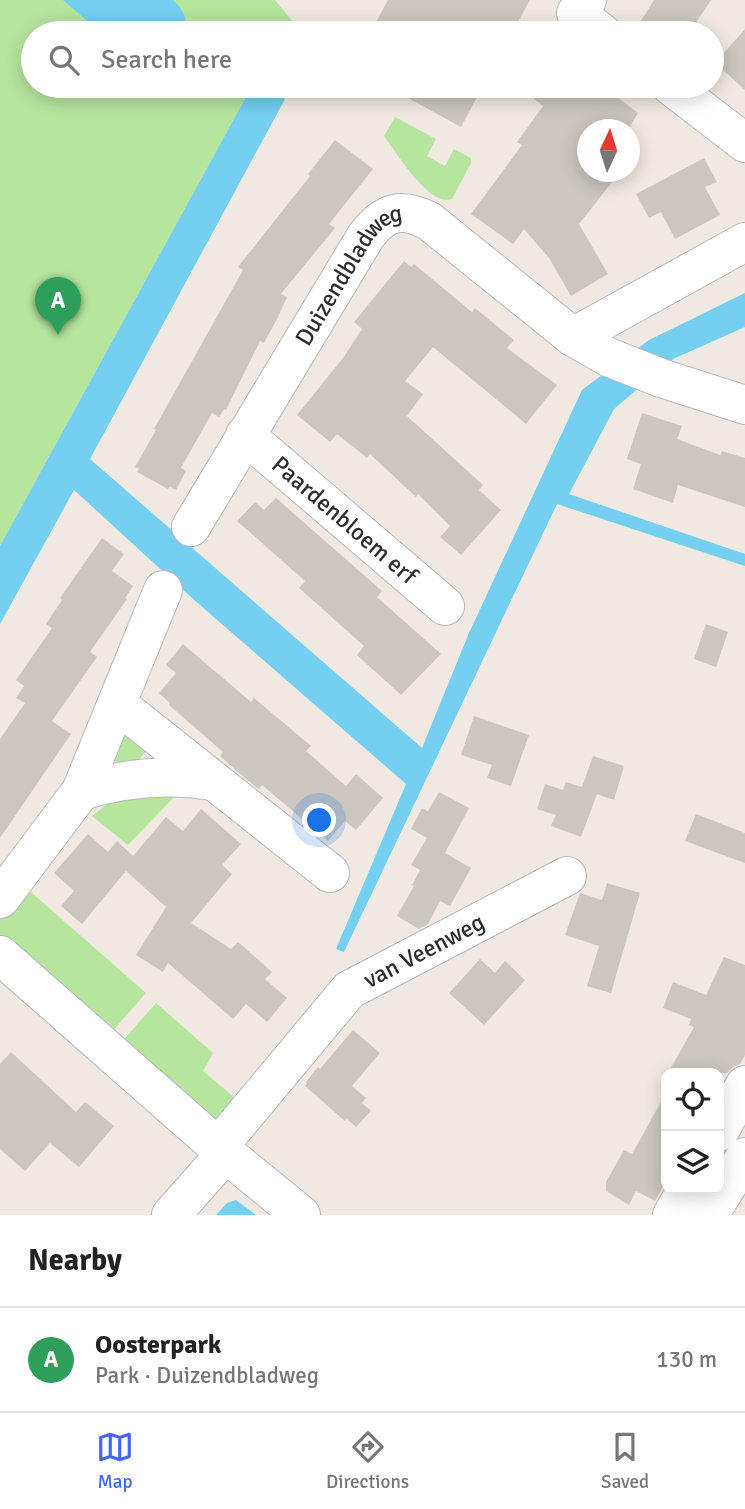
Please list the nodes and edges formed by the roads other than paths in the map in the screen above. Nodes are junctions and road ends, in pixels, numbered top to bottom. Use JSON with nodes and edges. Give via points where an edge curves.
{"nodes":[{"id":1,"x":587,"y":0,"type":"edge"},
{"id":2,"x":586,"y":21,"type":"edge"},
{"id":3,"x":687,"y":98,"type":"edge"},
{"id":4,"x":745,"y":143,"type":"edge"},
{"id":5,"x":745,"y":242,"type":"edge"},
{"id":6,"x":573,"y":337,"type":"junction"},
{"id":7,"x":745,"y":405,"type":"edge"},
{"id":8,"x":246,"y":435,"type":"junction"},
{"id":9,"x":191,"y":527,"type":"dead end"},
{"id":10,"x":163,"y":590,"type":"dead end"},
{"id":11,"x":446,"y":606,"type":"dead end"},
{"id":12,"x":117,"y":704,"type":"junction"},
{"id":13,"x":213,"y":781,"type":"junction"},
{"id":14,"x":81,"y":791,"type":"junction"},
{"id":15,"x":330,"y":873,"type":"dead end"},
{"id":16,"x":567,"y":876,"type":"dead end"},
{"id":17,"x":0,"y":899,"type":"edge"},
{"id":18,"x":0,"y":955,"type":"edge"},
{"id":19,"x":745,"y":1085,"type":"edge"},
{"id":20,"x":720,"y":1131,"type":"edge"},
{"id":21,"x":222,"y":1150,"type":"junction"},
{"id":22,"x":745,"y":1157,"type":"edge"},
{"id":23,"x":684,"y":1194,"type":"edge"},
{"id":24,"x":171,"y":1215,"type":"edge"},
{"id":25,"x":301,"y":1215,"type":"edge"},
{"id":26,"x":672,"y":1215,"type":"edge"},
{"id":27,"x":709,"y":1215,"type":"edge"}],
"edges":[{"from":1,"to":2,"type":"street","via":[[576,13]]},
{"from":3,"to":4,"type":"street"},
{"from":5,"to":6,"type":"street"},
{"from":6,"to":7,"type":"street","name":"Duizendbladweg","via":[[661,379]]},
{"from":6,"to":8,"type":"street","name":"Duizendbladweg","via":[[429,221],[415,214],[386,216],[366,236]]},
{"from":8,"to":9,"type":"street","name":"Duizendbladweg"},
{"from":8,"to":11,"type":"street","name":"Paardenbloem erf"},
{"from":10,"to":12,"type":"street"},
{"from":12,"to":13,"type":"street"},
{"from":12,"to":14,"type":"street"},
{"from":13,"to":14,"type":"street","via":[[186,776],[143,778]]},
{"from":13,"to":15,"type":"street"},
{"from":14,"to":17,"type":"street"},
{"from":16,"to":21,"type":"street","name":"van Veenweg","via":[[349,990]]},
{"from":18,"to":21,"type":"street"},
{"from":19,"to":20,"type":"street"},
{"from":21,"to":24,"type":"street","name":"van Veenweg"},
{"from":21,"to":25,"type":"street"},
{"from":22,"to":27,"type":"street"},
{"from":23,"to":26,"type":"street"}]}
